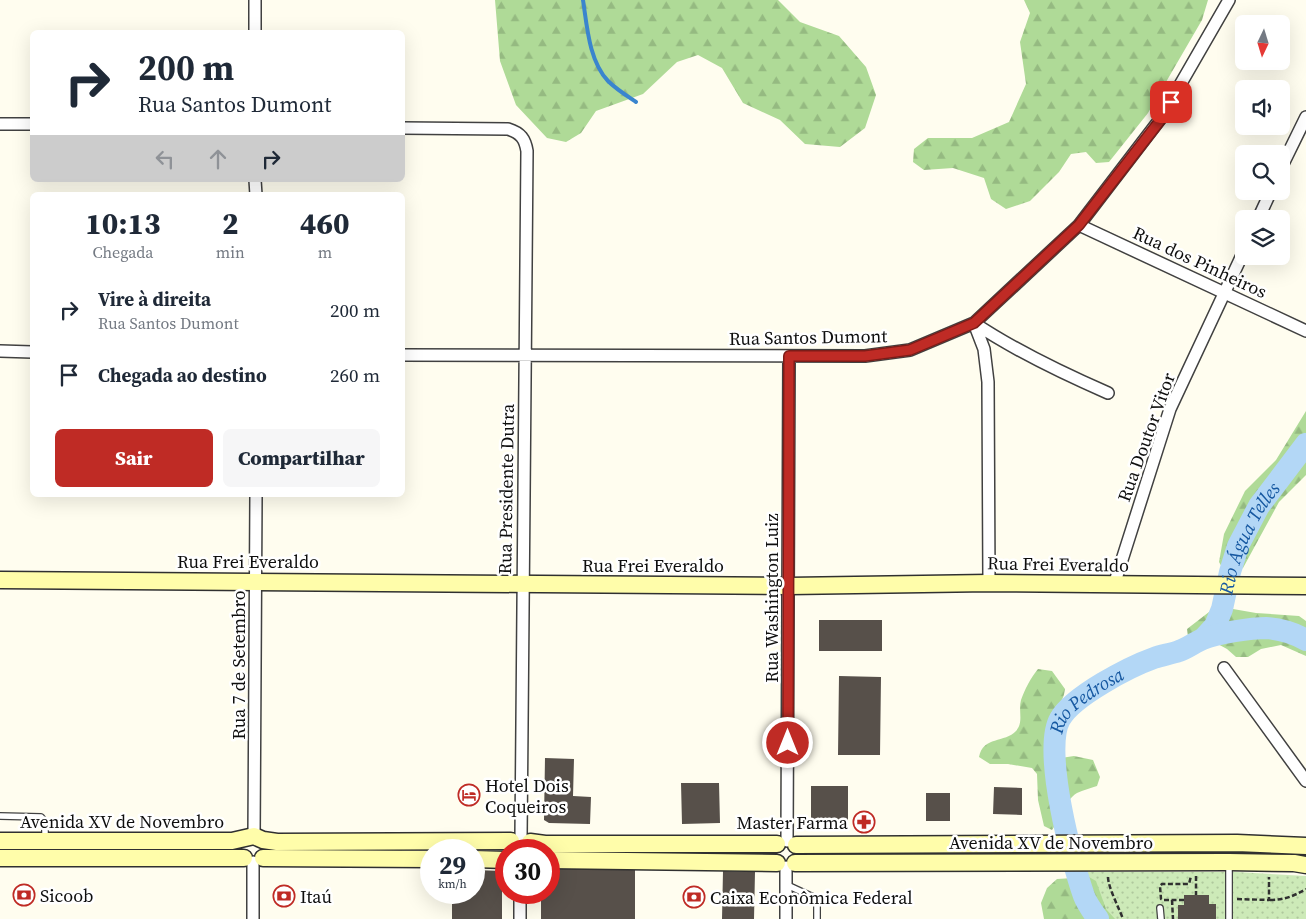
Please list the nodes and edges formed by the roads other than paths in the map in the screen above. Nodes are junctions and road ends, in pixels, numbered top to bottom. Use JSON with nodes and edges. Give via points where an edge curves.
{"nodes":[{"id":1,"x":255,"y":0,"type":"edge"},
{"id":2,"x":1229,"y":0,"type":"edge"},
{"id":3,"x":255,"y":30,"type":"edge"},
{"id":4,"x":1306,"y":117,"type":"edge"},
{"id":5,"x":0,"y":124,"type":"edge"},
{"id":6,"x":30,"y":124,"type":"edge"},
{"id":7,"x":405,"y":128,"type":"edge"},
{"id":8,"x":1290,"y":150,"type":"edge"},
{"id":9,"x":1079,"y":225,"type":"junction"},
{"id":10,"x":1237,"y":265,"type":"edge"},
{"id":11,"x":1224,"y":294,"type":"junction"},
{"id":12,"x":974,"y":323,"type":"junction"},
{"id":13,"x":1306,"y":331,"type":"edge"},
{"id":14,"x":0,"y":351,"type":"edge"},
{"id":15,"x":30,"y":352,"type":"edge"},
{"id":16,"x":405,"y":355,"type":"edge"},
{"id":17,"x":525,"y":356,"type":"junction"},
{"id":18,"x":789,"y":356,"type":"junction"},
{"id":19,"x":1108,"y":393,"type":"dead end"},
{"id":20,"x":256,"y":497,"type":"edge"},
{"id":21,"x":0,"y":580,"type":"edge"},
{"id":22,"x":256,"y":580,"type":"junction"},
{"id":23,"x":989,"y":583,"type":"junction"},
{"id":24,"x":522,"y":584,"type":"junction"},
{"id":25,"x":1114,"y":585,"type":"junction"},
{"id":26,"x":788,"y":586,"type":"junction"},
{"id":27,"x":1306,"y":586,"type":"edge"},
{"id":28,"x":1224,"y":668,"type":"dead end"},
{"id":29,"x":1306,"y":782,"type":"edge"},
{"id":30,"x":0,"y":816,"type":"edge"},
{"id":31,"x":254,"y":838,"type":"junction"},
{"id":32,"x":521,"y":839,"type":"edge"},
{"id":33,"x":0,"y":841,"type":"edge"},
{"id":34,"x":46,"y":842,"type":"junction"},
{"id":35,"x":787,"y":843,"type":"junction"},
{"id":36,"x":495,"y":844,"type":"edge"},
{"id":37,"x":560,"y":844,"type":"edge"},
{"id":38,"x":1306,"y":846,"type":"edge"},
{"id":39,"x":0,"y":847,"type":"edge"},
{"id":40,"x":0,"y":852,"type":"edge"},
{"id":41,"x":0,"y":858,"type":"edge"},
{"id":42,"x":253,"y":859,"type":"junction"},
{"id":43,"x":420,"y":859,"type":"edge"},
{"id":44,"x":560,"y":860,"type":"edge"},
{"id":45,"x":1229,"y":862,"type":"junction"},
{"id":46,"x":786,"y":864,"type":"junction"},
{"id":47,"x":1306,"y":865,"type":"edge"},
{"id":48,"x":786,"y":884,"type":"junction"},
{"id":49,"x":520,"y":904,"type":"edge"},
{"id":50,"x":1160,"y":908,"type":"dead end"},
{"id":51,"x":253,"y":919,"type":"edge"},
{"id":52,"x":520,"y":919,"type":"edge"},
{"id":53,"x":786,"y":919,"type":"edge"},
{"id":54,"x":817,"y":919,"type":"edge"},
{"id":55,"x":1161,"y":919,"type":"edge"},
{"id":56,"x":1229,"y":919,"type":"edge"}],
"edges":[{"from":1,"to":3,"type":"street"},
{"from":2,"to":9,"type":"street","name":"Rua Santos Dumont","via":[[1162,118]]},
{"from":4,"to":8,"type":"street"},
{"from":5,"to":6,"type":"street"},
{"from":7,"to":17,"type":"street","name":"Rua Presidente Dutra","via":[[508,129],[526,140]]},
{"from":9,"to":11,"type":"street","name":"Rua dos Pinheiros"},
{"from":9,"to":12,"type":"street","name":"Rua Santos Dumont"},
{"from":10,"to":11,"type":"street","name":"Rua Doutor Vitor"},
{"from":11,"to":13,"type":"street","name":"Rua dos Pinheiros"},
{"from":11,"to":25,"type":"street","name":"Rua Doutor Vitor","via":[[1170,409]]},
{"from":12,"to":18,"type":"street","name":"Rua Santos Dumont","via":[[910,350],[865,356]]},
{"from":12,"to":19,"type":"street","via":[[1045,365]]},
{"from":12,"to":23,"type":"street","via":[[984,349],[988,382]]},
{"from":14,"to":15,"type":"street"},
{"from":16,"to":17,"type":"street","name":"Rua Santos Dumont"},
{"from":17,"to":18,"type":"street","name":"Rua Santos Dumont"},
{"from":17,"to":24,"type":"street","name":"Rua Presidente Dutra"},
{"from":18,"to":26,"type":"street","name":"Rua Washington Luiz"},
{"from":20,"to":22,"type":"street","name":"Rua 7 de Setembro"},
{"from":21,"to":22,"type":"main road","name":"Rua Frei Everaldo"},
{"from":22,"to":24,"type":"main road","name":"Rua Frei Everaldo"},
{"from":22,"to":31,"type":"street","name":"Rua 7 de Setembro"},
{"from":23,"to":25,"type":"main road","name":"Rua Frei Everaldo"},
{"from":23,"to":26,"type":"main road","name":"Rua Frei Everaldo"},
{"from":24,"to":26,"type":"main road","name":"Rua Frei Everaldo"},
{"from":24,"to":32,"type":"street","name":"Rua Presidente Dutra"},
{"from":25,"to":27,"type":"main road","name":"Rua Frei Everaldo"},
{"from":26,"to":35,"type":"street","name":"Rua Washington Luiz"},
{"from":28,"to":29,"type":"street"},
{"from":30,"to":34,"type":"lane","via":[[42,817]]},
{"from":31,"to":34,"type":"main road","name":"Avenida XV de Novembro","via":[[232,841]]},
{"from":31,"to":36,"type":"main road","name":"Avenida XV de Novembro","via":[[277,842]]},
{"from":31,"to":42,"type":"main road","via":[[241,848]]},
{"from":31,"to":42,"type":"main road","via":[[267,849]]},
{"from":33,"to":34,"type":"main road","name":"Avenida XV de Novembro"},
{"from":35,"to":37,"type":"main road","name":"Avenida XV de Novembro"},
{"from":35,"to":38,"type":"main road","name":"Avenida XV de Novembro","via":[[1237,843]]},
{"from":35,"to":46,"type":"main road","via":[[799,854]]},
{"from":35,"to":46,"type":"main road","via":[[773,853]]},
{"from":39,"to":40,"type":"main road"},
{"from":41,"to":42,"type":"main road","name":"Avenida XV de Novembro"},
{"from":42,"to":43,"type":"main road","name":"Avenida XV de Novembro"},
{"from":42,"to":51,"type":"street"},
{"from":44,"to":46,"type":"main road","name":"Avenida XV de Novembro"},
{"from":45,"to":46,"type":"main road","name":"Avenida XV de Novembro"},
{"from":45,"to":47,"type":"main road","name":"Avenida XV de Novembro"},
{"from":45,"to":56,"type":"lane"},
{"from":46,"to":48,"type":"street"},
{"from":48,"to":53,"type":"street"},
{"from":48,"to":54,"type":"lane","via":[[813,897],[817,903]]},
{"from":49,"to":52,"type":"street"},
{"from":50,"to":55,"type":"lane"}]}
